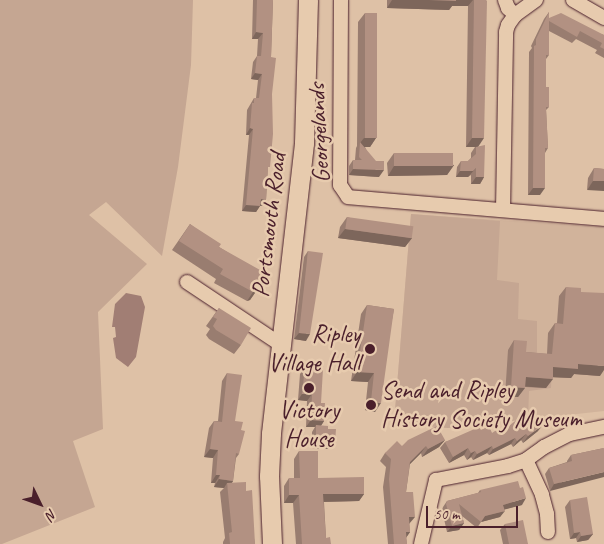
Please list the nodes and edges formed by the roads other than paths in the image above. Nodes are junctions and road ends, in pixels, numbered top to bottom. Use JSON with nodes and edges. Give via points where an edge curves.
{"nodes":[{"id":1,"x":308,"y":0,"type":"edge"},
{"id":2,"x":341,"y":0,"type":"edge"},
{"id":3,"x":505,"y":0,"type":"edge"},
{"id":4,"x":536,"y":0,"type":"edge"},
{"id":5,"x":572,"y":0,"type":"edge"},
{"id":6,"x":515,"y":15,"type":"junction"},
{"id":7,"x":604,"y":18,"type":"edge"},
{"id":8,"x":503,"y":210,"type":"junction"},
{"id":9,"x":604,"y":219,"type":"edge"},
{"id":10,"x":187,"y":282,"type":"dead end"},
{"id":11,"x":280,"y":344,"type":"junction"},
{"id":12,"x":604,"y":427,"type":"edge"},
{"id":13,"x":526,"y":460,"type":"junction"},
{"id":14,"x":548,"y":532,"type":"dead end"},
{"id":15,"x":272,"y":544,"type":"edge"},
{"id":16,"x":421,"y":544,"type":"edge"}],
"edges":[{"from":1,"to":11,"type":"main road","name":"Portsmouth Road","via":[[304,143]]},
{"from":2,"to":8,"type":"street","name":"Georgelands","via":[[340,185],[344,193],[353,198]]},
{"from":3,"to":6,"type":"street"},
{"from":4,"to":6,"type":"street"},
{"from":5,"to":7,"type":"street"},
{"from":6,"to":8,"type":"street","via":[[508,25],[506,39]]},
{"from":8,"to":9,"type":"street","name":"Georgelands"},
{"from":10,"to":11,"type":"street"},
{"from":11,"to":15,"type":"main road","name":"Portsmouth Road","via":[[269,455]]},
{"from":12,"to":13,"type":"street","via":[[570,434]]},
{"from":13,"to":14,"type":"street","via":[[542,495]]},
{"from":13,"to":16,"type":"street","via":[[436,480]]}]}
